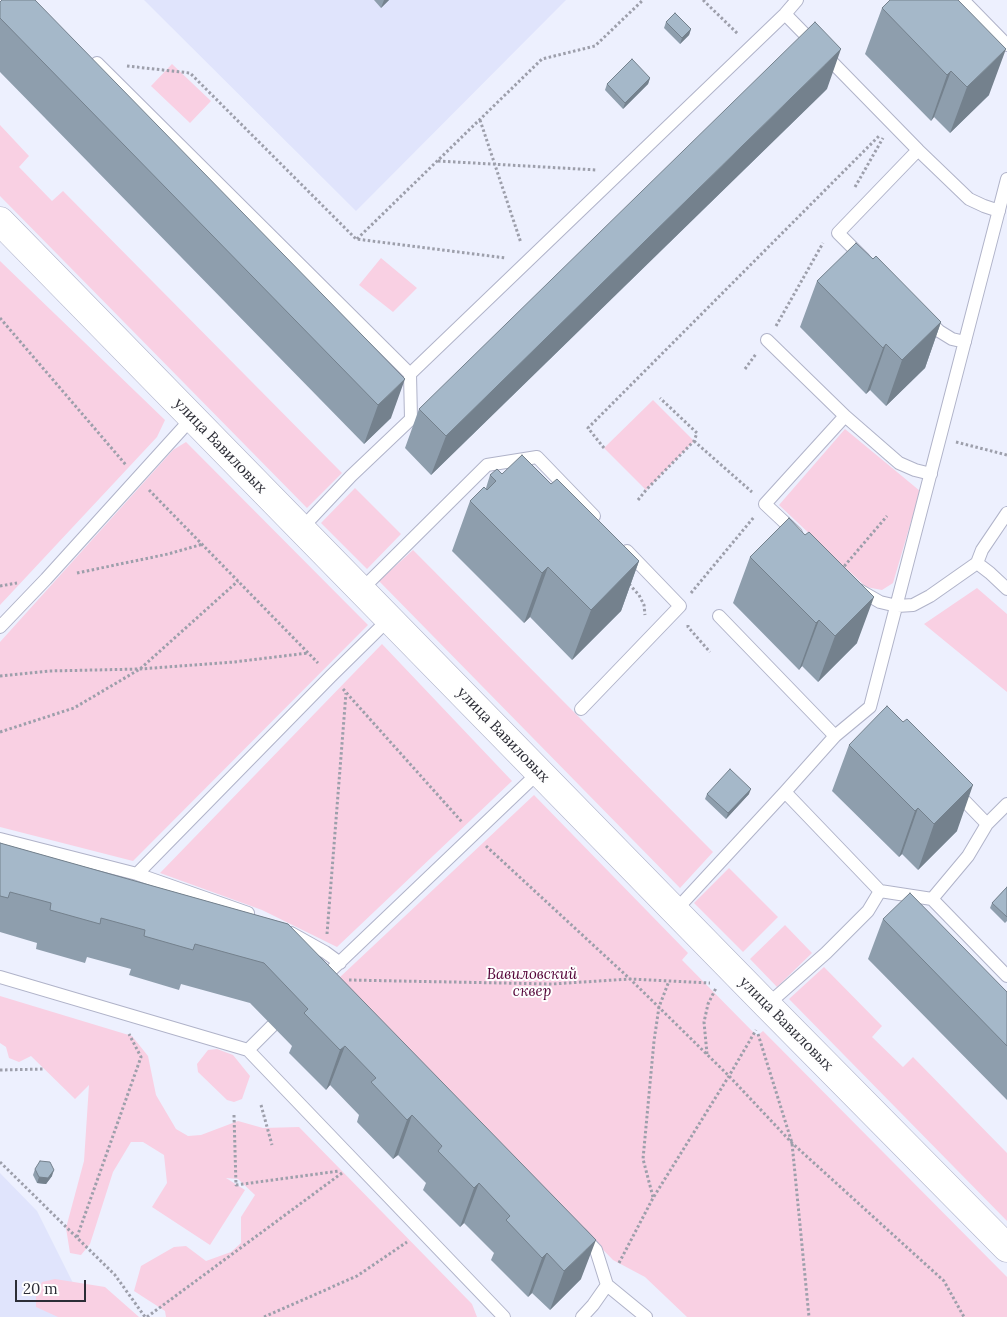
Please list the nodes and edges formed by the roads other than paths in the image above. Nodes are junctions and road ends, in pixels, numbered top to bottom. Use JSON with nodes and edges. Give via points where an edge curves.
{"nodes":[{"id":1,"x":797,"y":0,"type":"edge"},
{"id":2,"x":963,"y":0,"type":"edge"},
{"id":3,"x":785,"y":14,"type":"junction"},
{"id":4,"x":1007,"y":45,"type":"edge"},
{"id":5,"x":92,"y":59,"type":"edge"},
{"id":6,"x":918,"y":150,"type":"junction"},
{"id":7,"x":1007,"y":179,"type":"edge"},
{"id":8,"x":999,"y":211,"type":"junction"},
{"id":9,"x":0,"y":221,"type":"edge"},
{"id":10,"x":872,"y":266,"type":"edge"},
{"id":11,"x":919,"y":312,"type":"edge"},
{"id":12,"x":767,"y":340,"type":"road end"},
{"id":13,"x":965,"y":342,"type":"junction"},
{"id":14,"x":410,"y":374,"type":"junction"},
{"id":15,"x":845,"y":416,"type":"junction"},
{"id":16,"x":192,"y":418,"type":"junction"},
{"id":17,"x":931,"y":474,"type":"junction"},
{"id":18,"x":1007,"y":513,"type":"edge"},
{"id":19,"x":605,"y":528,"type":"edge"},
{"id":20,"x":301,"y":529,"type":"junction"},
{"id":21,"x":805,"y":541,"type":"edge"},
{"id":22,"x":619,"y":542,"type":"edge"},
{"id":23,"x":977,"y":563,"type":"junction"},
{"id":24,"x":840,"y":572,"type":"edge"},
{"id":25,"x":1007,"y":588,"type":"edge"},
{"id":26,"x":361,"y":590,"type":"junction"},
{"id":27,"x":897,"y":606,"type":"junction"},
{"id":28,"x":719,"y":616,"type":"dead end"},
{"id":29,"x":389,"y":619,"type":"junction"},
{"id":30,"x":0,"y":627,"type":"edge"},
{"id":31,"x":581,"y":709,"type":"dead end"},
{"id":32,"x":835,"y":736,"type":"junction"},
{"id":33,"x":539,"y":772,"type":"junction"},
{"id":34,"x":948,"y":784,"type":"edge"},
{"id":35,"x":785,"y":792,"type":"junction"},
{"id":36,"x":1007,"y":804,"type":"edge"},
{"id":37,"x":987,"y":824,"type":"junction"},
{"id":38,"x":0,"y":839,"type":"edge"},
{"id":39,"x":137,"y":874,"type":"junction"},
{"id":40,"x":880,"y":891,"type":"junction"},
{"id":41,"x":932,"y":899,"type":"junction"},
{"id":42,"x":675,"y":911,"type":"junction"},
{"id":43,"x":257,"y":917,"type":"edge"},
{"id":44,"x":283,"y":929,"type":"edge"},
{"id":45,"x":340,"y":963,"type":"junction"},
{"id":46,"x":1007,"y":976,"type":"edge"},
{"id":47,"x":0,"y":977,"type":"edge"},
{"id":48,"x":312,"y":989,"type":"edge"},
{"id":49,"x":767,"y":1005,"type":"junction"},
{"id":50,"x":272,"y":1026,"type":"dead end"},
{"id":51,"x":248,"y":1050,"type":"junction"},
{"id":52,"x":576,"y":1229,"type":"edge"},
{"id":53,"x":1007,"y":1248,"type":"edge"},
{"id":54,"x":607,"y":1285,"type":"junction"},
{"id":55,"x":504,"y":1317,"type":"edge"},
{"id":56,"x":582,"y":1317,"type":"edge"},
{"id":57,"x":646,"y":1317,"type":"edge"}],
"edges":[{"from":1,"to":3,"type":"lane"},
{"from":2,"to":4,"type":"lane"},
{"from":3,"to":6,"type":"lane"},
{"from":3,"to":14,"type":"lane"},
{"from":5,"to":14,"type":"lane"},
{"from":6,"to":8,"type":"lane","via":[[969,199]]},
{"from":6,"to":10,"type":"lane","via":[[838,233]]},
{"from":7,"to":8,"type":"lane"},
{"from":8,"to":13,"type":"lane"},
{"from":9,"to":16,"type":"street","name":"улица Вавиловых"},
{"from":11,"to":13,"type":"lane","via":[[952,339]]},
{"from":12,"to":15,"type":"lane"},
{"from":13,"to":17,"type":"lane"},
{"from":14,"to":20,"type":"lane","via":[[411,419]]},
{"from":15,"to":17,"type":"lane","via":[[899,463]]},
{"from":15,"to":21,"type":"lane","via":[[765,504]]},
{"from":16,"to":20,"type":"street","name":"улица Вавиловых"},
{"from":16,"to":30,"type":"lane"},
{"from":17,"to":27,"type":"lane"},
{"from":18,"to":23,"type":"lane"},
{"from":19,"to":26,"type":"lane","via":[[537,457],[488,465]]},
{"from":20,"to":26,"type":"street","name":"улица Вавиловых"},
{"from":22,"to":31,"type":"lane","via":[[680,606]]},
{"from":23,"to":25,"type":"lane"},
{"from":23,"to":27,"type":"lane","via":[[930,596],[913,604]]},
{"from":24,"to":27,"type":"lane","via":[[862,592],[880,602]]},
{"from":26,"to":29,"type":"street","name":"улица Вавиловых"},
{"from":27,"to":32,"type":"lane","via":[[874,710]]},
{"from":28,"to":32,"type":"lane"},
{"from":29,"to":33,"type":"street","name":"улица Вавиловых"},
{"from":29,"to":39,"type":"lane"},
{"from":32,"to":35,"type":"lane"},
{"from":33,"to":42,"type":"street","name":"улица Вавиловых"},
{"from":33,"to":45,"type":"lane"},
{"from":34,"to":37,"type":"lane"},
{"from":35,"to":40,"type":"lane"},
{"from":35,"to":42,"type":"lane"},
{"from":36,"to":37,"type":"lane"},
{"from":37,"to":41,"type":"lane","via":[[968,856]]},
{"from":38,"to":39,"type":"lane"},
{"from":39,"to":43,"type":"lane"},
{"from":40,"to":41,"type":"lane"},
{"from":40,"to":49,"type":"lane","via":[[868,911]]},
{"from":41,"to":46,"type":"lane"},
{"from":42,"to":49,"type":"street","name":"улица Вавиловых"},
{"from":44,"to":45,"type":"lane"},
{"from":45,"to":48,"type":"lane","via":[[330,980]]},
{"from":47,"to":51,"type":"lane"},
{"from":49,"to":53,"type":"street","name":"улица Вавиловых"},
{"from":50,"to":51,"type":"lane"},
{"from":51,"to":55,"type":"lane"},
{"from":52,"to":54,"type":"lane","via":[[596,1250]]},
{"from":54,"to":56,"type":"lane"},
{"from":54,"to":57,"type":"lane"}]}
